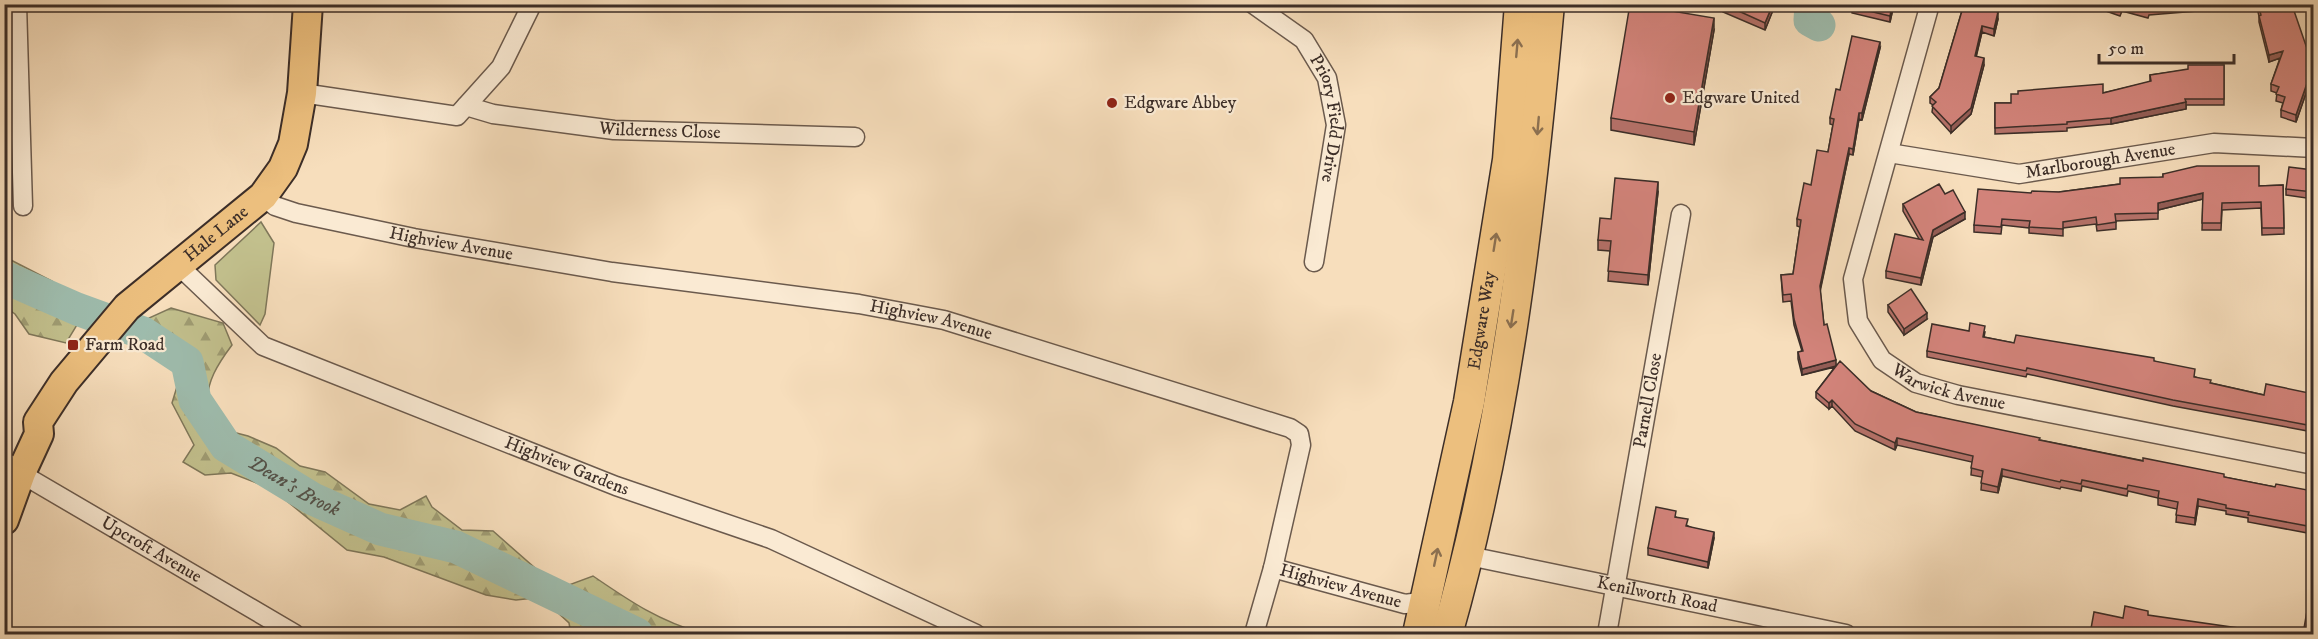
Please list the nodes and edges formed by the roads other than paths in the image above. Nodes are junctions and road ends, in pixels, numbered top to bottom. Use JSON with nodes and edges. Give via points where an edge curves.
{"nodes":[{"id":1,"x":17,"y":4,"type":"edge"},
{"id":2,"x":308,"y":4,"type":"edge"},
{"id":3,"x":532,"y":4,"type":"edge"},
{"id":4,"x":1253,"y":4,"type":"edge"},
{"id":5,"x":1520,"y":4,"type":"edge"},
{"id":6,"x":1549,"y":4,"type":"edge"},
{"id":7,"x":1930,"y":4,"type":"edge"},
{"id":8,"x":302,"y":93,"type":"junction"},
{"id":9,"x":466,"y":106,"type":"junction"},
{"id":10,"x":855,"y":137,"type":"dead end"},
{"id":11,"x":2313,"y":148,"type":"edge"},
{"id":12,"x":1888,"y":153,"type":"junction"},
{"id":13,"x":263,"y":196,"type":"junction"},
{"id":14,"x":23,"y":206,"type":"dead end"},
{"id":15,"x":1682,"y":214,"type":"dead end"},
{"id":16,"x":1314,"y":262,"type":"dead end"},
{"id":17,"x":178,"y":265,"type":"junction"},
{"id":18,"x":2313,"y":465,"type":"edge"},
{"id":19,"x":10,"y":468,"type":"edge"},
{"id":20,"x":4,"y":520,"type":"edge"},
{"id":21,"x":1469,"y":556,"type":"junction"},
{"id":22,"x":1273,"y":568,"type":"junction"},
{"id":23,"x":1615,"y":587,"type":"junction"},
{"id":24,"x":1427,"y":602,"type":"junction"},
{"id":25,"x":295,"y":634,"type":"edge"},
{"id":26,"x":976,"y":634,"type":"edge"},
{"id":27,"x":1254,"y":634,"type":"edge"},
{"id":28,"x":1418,"y":634,"type":"edge"},
{"id":29,"x":1448,"y":634,"type":"edge"},
{"id":30,"x":1607,"y":634,"type":"edge"},
{"id":31,"x":1846,"y":634,"type":"edge"}],
"edges":[{"from":1,"to":14,"type":"street"},
{"from":2,"to":8,"type":"main road","name":"Hale Lane"},
{"from":3,"to":9,"type":"street","via":[[501,67]]},
{"from":4,"to":16,"type":"street","name":"Priory Field Drive","via":[[1304,40],[1327,78],[1336,124]]},
{"from":24,"to":5,"type":"highway","name":"Edgware Way","one_way":true,"via":[[1469,402],[1508,160]]},
{"from":6,"to":21,"type":"highway","name":"Edgware Way","one_way":true,"via":[[1535,167],[1500,398]]},
{"from":7,"to":12,"type":"street","name":"Warwick Avenue"},
{"from":8,"to":9,"type":"street","via":[[457,116]]},
{"from":8,"to":13,"type":"main road","name":"Hale Lane","via":[[293,144],[283,168]]},
{"from":9,"to":10,"type":"street","name":"Wilderness Close","via":[[493,114],[614,130]]},
{"from":11,"to":12,"type":"street","name":"Marlborough Avenue","via":[[2214,143],[2019,174]]},
{"from":12,"to":18,"type":"street","name":"Warwick Avenue","via":[[1853,279],[1858,321],[1882,360],[1916,383],[1958,395]]},
{"from":13,"to":17,"type":"main road","name":"Hale Lane"},
{"from":13,"to":22,"type":"street","name":"Highview Avenue","via":[[275,206],[296,213],[414,238],[612,272],[859,304],[944,320],[1290,428],[1299,434],[1301,445]]},
{"from":15,"to":23,"type":"street","name":"Parnell Close"},
{"from":17,"to":19,"type":"main road","name":"Hale Lane","via":[[113,324],[64,381],[38,422],[27,426]]},
{"from":17,"to":26,"type":"street","name":"Highview Gardens","via":[[263,346],[616,486],[771,539]]},
{"from":19,"to":20,"type":"main road","name":"Hale Lane"},
{"from":19,"to":25,"type":"street","name":"Upcroft Avenue"},
{"from":21,"to":23,"type":"street","name":"Kenilworth Road"},
{"from":21,"to":29,"type":"highway","name":"Edgware Way"},
{"from":22,"to":24,"type":"street","name":"Highview Avenue","via":[[1405,604]]},
{"from":22,"to":27,"type":"street"},
{"from":23,"to":30,"type":"street","name":"Parnell Close"},
{"from":23,"to":31,"type":"street","name":"Kenilworth Road"},
{"from":24,"to":28,"type":"highway","name":"Edgware Way"}]}
